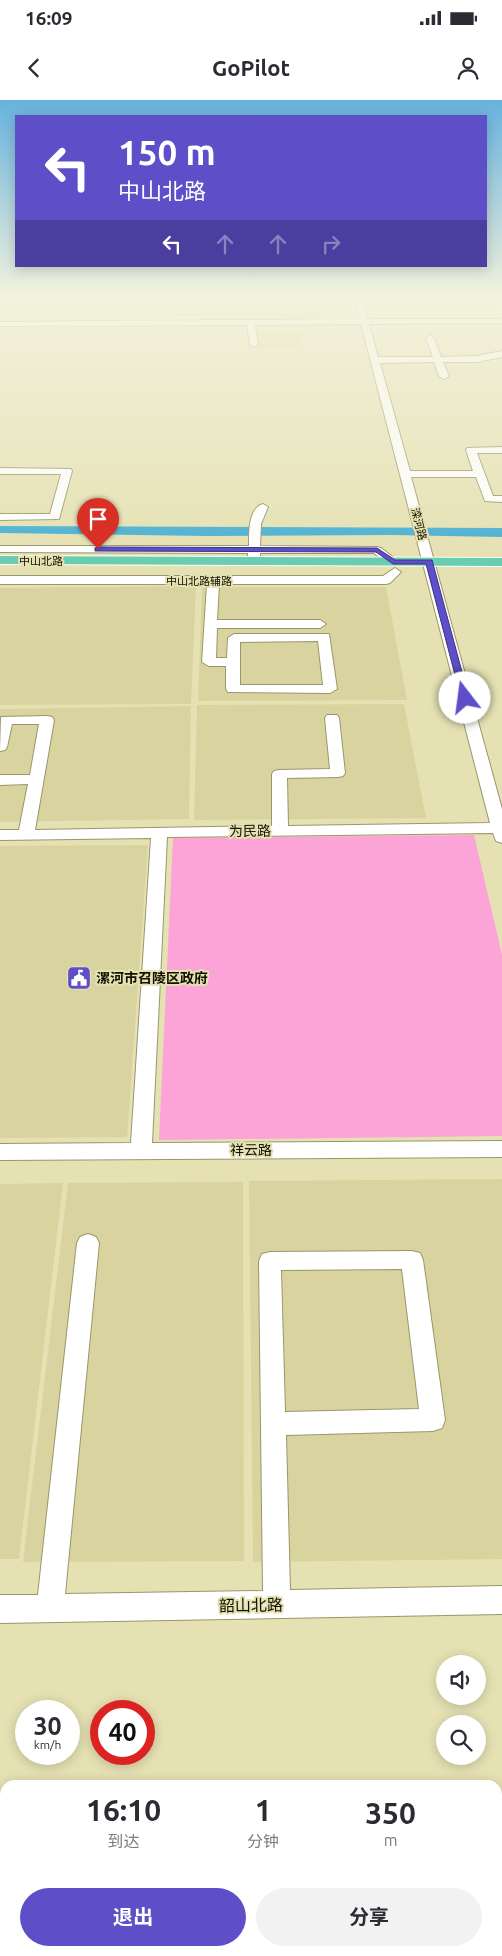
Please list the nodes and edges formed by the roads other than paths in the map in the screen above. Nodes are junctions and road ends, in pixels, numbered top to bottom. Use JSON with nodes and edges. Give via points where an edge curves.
{"nodes":[{"id":1,"x":381,"y":384,"type":"edge"},
{"id":2,"x":502,"y":450,"type":"edge"},
{"id":3,"x":0,"y":472,"type":"edge"},
{"id":4,"x":406,"y":474,"type":"junction"},
{"id":5,"x":479,"y":474,"type":"junction"},
{"id":6,"x":502,"y":499,"type":"edge"},
{"id":7,"x":263,"y":506,"type":"dead end"},
{"id":8,"x":0,"y":517,"type":"edge"},
{"id":9,"x":0,"y":549,"type":"edge"},
{"id":10,"x":254,"y":550,"type":"junction"},
{"id":11,"x":0,"y":560,"type":"edge"},
{"id":12,"x":502,"y":562,"type":"edge"},
{"id":13,"x":394,"y":567,"type":"junction"},
{"id":14,"x":430,"y":567,"type":"junction"},
{"id":15,"x":0,"y":572,"type":"edge"},
{"id":16,"x":502,"y":573,"type":"edge"},
{"id":17,"x":0,"y":580,"type":"edge"},
{"id":18,"x":213,"y":581,"type":"junction"},
{"id":19,"x":210,"y":624,"type":"junction"},
{"id":20,"x":320,"y":624,"type":"dead end"},
{"id":21,"x":233,"y":662,"type":"junction"},
{"id":22,"x":332,"y":718,"type":"dead end"},
{"id":23,"x":0,"y":747,"type":"edge"},
{"id":24,"x":36,"y":779,"type":"junction"},
{"id":25,"x":0,"y":780,"type":"edge"},
{"id":26,"x":280,"y":831,"type":"junction"},
{"id":27,"x":159,"y":833,"type":"junction"},
{"id":28,"x":501,"y":833,"type":"edge"},
{"id":29,"x":0,"y":835,"type":"edge"},
{"id":30,"x":26,"y":835,"type":"junction"},
{"id":31,"x":502,"y":1149,"type":"edge"},
{"id":32,"x":141,"y":1150,"type":"junction"},
{"id":33,"x":0,"y":1152,"type":"edge"},
{"id":34,"x":88,"y":1243,"type":"dead end"},
{"id":35,"x":273,"y":1424,"type":"junction"},
{"id":36,"x":502,"y":1600,"type":"edge"},
{"id":37,"x":278,"y":1604,"type":"junction"},
{"id":38,"x":0,"y":1608,"type":"edge"},
{"id":39,"x":50,"y":1608,"type":"junction"}],
"edges":[{"from":1,"to":4,"type":"street","name":"滦河路"},
{"from":2,"to":5,"type":"street","via":[[471,450]]},
{"from":3,"to":8,"type":"street","via":[[67,471],[55,517]]},
{"from":4,"to":5,"type":"street"},
{"from":4,"to":14,"type":"street","name":"滦河路"},
{"from":5,"to":6,"type":"street","via":[[488,500]]},
{"from":7,"to":10,"type":"street","via":[[255,524]]},
{"from":9,"to":10,"type":"street"},
{"from":10,"to":11,"type":"main road","name":"中山北路"},
{"from":10,"to":13,"type":"main road","name":"中山北路"},
{"from":12,"to":14,"type":"main road","name":"中山北路"},
{"from":13,"to":14,"type":"main road","name":"中山北路"},
{"from":13,"to":15,"type":"main road","name":"中山北路"},
{"from":13,"to":18,"type":"street","name":"中山北路辅路","via":[[386,580]]},
{"from":14,"to":16,"type":"main road","name":"中山北路"},
{"from":14,"to":28,"type":"street","name":"滦河路"},
{"from":17,"to":18,"type":"street","name":"中山北路辅路"},
{"from":18,"to":19,"type":"street"},
{"from":19,"to":20,"type":"street"},
{"from":19,"to":21,"type":"street","via":[[209,662]]},
{"from":21,"to":21,"type":"street","via":[[233,689],[330,689],[324,637],[234,638]]},
{"from":22,"to":26,"type":"street","via":[[338,773],[279,774]]},
{"from":23,"to":24,"type":"street","via":[[6,720],[47,720]]},
{"from":24,"to":25,"type":"street"},
{"from":24,"to":30,"type":"street"},
{"from":26,"to":27,"type":"street","name":"为民路"},
{"from":26,"to":28,"type":"street","name":"为民路"},
{"from":27,"to":30,"type":"street","name":"为民路"},
{"from":27,"to":32,"type":"street"},
{"from":29,"to":30,"type":"street","name":"为民路"},
{"from":31,"to":32,"type":"street","name":"祥云路"},
{"from":32,"to":33,"type":"street","name":"祥云路"},
{"from":34,"to":39,"type":"street"},
{"from":35,"to":35,"type":"street","via":[[270,1261],[412,1260],[433,1420]]},
{"from":35,"to":37,"type":"street"},
{"from":36,"to":37,"type":"street","name":"韶山北路"},
{"from":37,"to":39,"type":"street","name":"韶山北路"},
{"from":38,"to":39,"type":"street","name":"韶山北路"}]}
